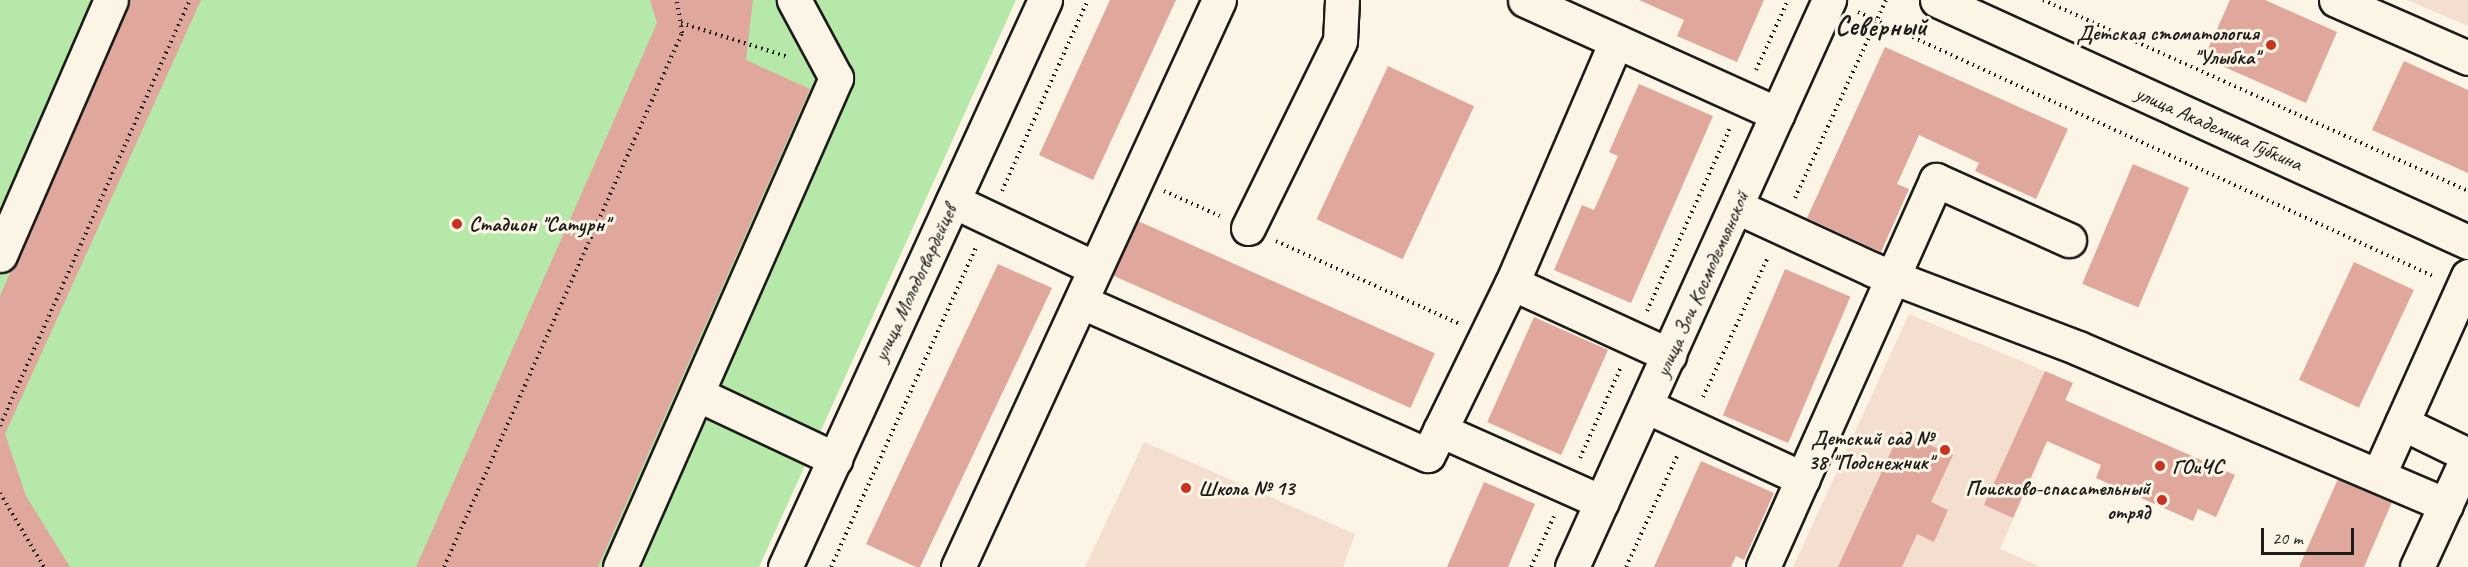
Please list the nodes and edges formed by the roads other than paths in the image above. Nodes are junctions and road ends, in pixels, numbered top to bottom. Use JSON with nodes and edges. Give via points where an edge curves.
{"nodes":[{"id":1,"x":111,"y":0,"type":"edge"},
{"id":2,"x":794,"y":0,"type":"edge"},
{"id":3,"x":1045,"y":0,"type":"edge"},
{"id":4,"x":1219,"y":0,"type":"edge"},
{"id":5,"x":1342,"y":0,"type":"edge"},
{"id":6,"x":1525,"y":0,"type":"edge"},
{"id":7,"x":1829,"y":0,"type":"edge"},
{"id":8,"x":1937,"y":0,"type":"edge"},
{"id":9,"x":2336,"y":0,"type":"edge"},
{"id":10,"x":1559,"y":7,"type":"edge"},
{"id":11,"x":1616,"y":41,"type":"junction"},
{"id":12,"x":2468,"y":58,"type":"edge"},
{"id":13,"x":1778,"y":114,"type":"junction"},
{"id":14,"x":953,"y":201,"type":"junction"},
{"id":15,"x":1737,"y":207,"type":"junction"},
{"id":16,"x":1248,"y":228,"type":"road end"},
{"id":17,"x":2069,"y":240,"type":"dead end"},
{"id":18,"x":2468,"y":242,"type":"edge"},
{"id":19,"x":0,"y":255,"type":"edge"},
{"id":20,"x":1095,"y":268,"type":"junction"},
{"id":21,"x":1892,"y":277,"type":"junction"},
{"id":22,"x":1512,"y":283,"type":"junction"},
{"id":23,"x":2465,"y":283,"type":"edge"},
{"id":24,"x":1082,"y":302,"type":"junction"},
{"id":25,"x":1669,"y":355,"type":"junction"},
{"id":26,"x":697,"y":394,"type":"junction"},
{"id":27,"x":1646,"y":406,"type":"junction"},
{"id":28,"x":2402,"y":423,"type":"junction"},
{"id":29,"x":1440,"y":430,"type":"junction"},
{"id":30,"x":2468,"y":456,"type":"edge"},
{"id":31,"x":835,"y":459,"type":"junction"},
{"id":32,"x":2379,"y":474,"type":"junction"},
{"id":33,"x":1803,"y":479,"type":"junction"},
{"id":34,"x":1602,"y":502,"type":"junction"},
{"id":35,"x":2446,"y":505,"type":"junction"},
{"id":36,"x":620,"y":567,"type":"edge"},
{"id":37,"x":785,"y":567,"type":"edge"},
{"id":38,"x":958,"y":567,"type":"edge"},
{"id":39,"x":1572,"y":567,"type":"edge"},
{"id":40,"x":1763,"y":567,"type":"edge"},
{"id":41,"x":2417,"y":567,"type":"edge"}],
"edges":[{"from":1,"to":19,"type":"street"},
{"from":2,"to":26,"type":"street","via":[[836,78]]},
{"from":3,"to":14,"type":"street","name":"улица Молодогвардейцев"},
{"from":4,"to":20,"type":"street"},
{"from":5,"to":16,"type":"street","via":[[1340,41]]},
{"from":6,"to":10,"type":"street"},
{"from":7,"to":13,"type":"street","name":"улица Зои Космодемьянской"},
{"from":8,"to":18,"type":"street","name":"улица Академика Губкина"},
{"from":9,"to":12,"type":"street"},
{"from":10,"to":11,"type":"street"},
{"from":11,"to":13,"type":"street"},
{"from":11,"to":22,"type":"street"},
{"from":13,"to":15,"type":"street","name":"улица Зои Космодемьянской"},
{"from":14,"to":20,"type":"street"},
{"from":14,"to":31,"type":"street","name":"улица Молодогвардейцев"},
{"from":15,"to":21,"type":"street"},
{"from":15,"to":25,"type":"street","name":"улица Зои Космодемьянской"},
{"from":17,"to":21,"type":"street","via":[[1936,180]]},
{"from":20,"to":24,"type":"street"},
{"from":21,"to":32,"type":"street","via":[[2079,348]]},
{"from":21,"to":33,"type":"street"},
{"from":22,"to":25,"type":"street"},
{"from":22,"to":29,"type":"street"},
{"from":23,"to":28,"type":"street"},
{"from":24,"to":29,"type":"street","via":[[1428,455]]},
{"from":24,"to":38,"type":"street"},
{"from":25,"to":27,"type":"street","name":"улица Зои Космодемьянской"},
{"from":26,"to":31,"type":"street"},
{"from":26,"to":36,"type":"street"},
{"from":27,"to":33,"type":"street"},
{"from":27,"to":34,"type":"street","name":"улица Зои Космодемьянской"},
{"from":28,"to":30,"type":"street"},
{"from":28,"to":32,"type":"street"},
{"from":29,"to":34,"type":"street"},
{"from":30,"to":35,"type":"street"},
{"from":31,"to":37,"type":"street","name":"улица Молодогвардейцев"},
{"from":32,"to":35,"type":"street"},
{"from":33,"to":40,"type":"street"},
{"from":34,"to":39,"type":"street","name":"улица Зои Космодемьянской"},
{"from":35,"to":41,"type":"street"}]}
